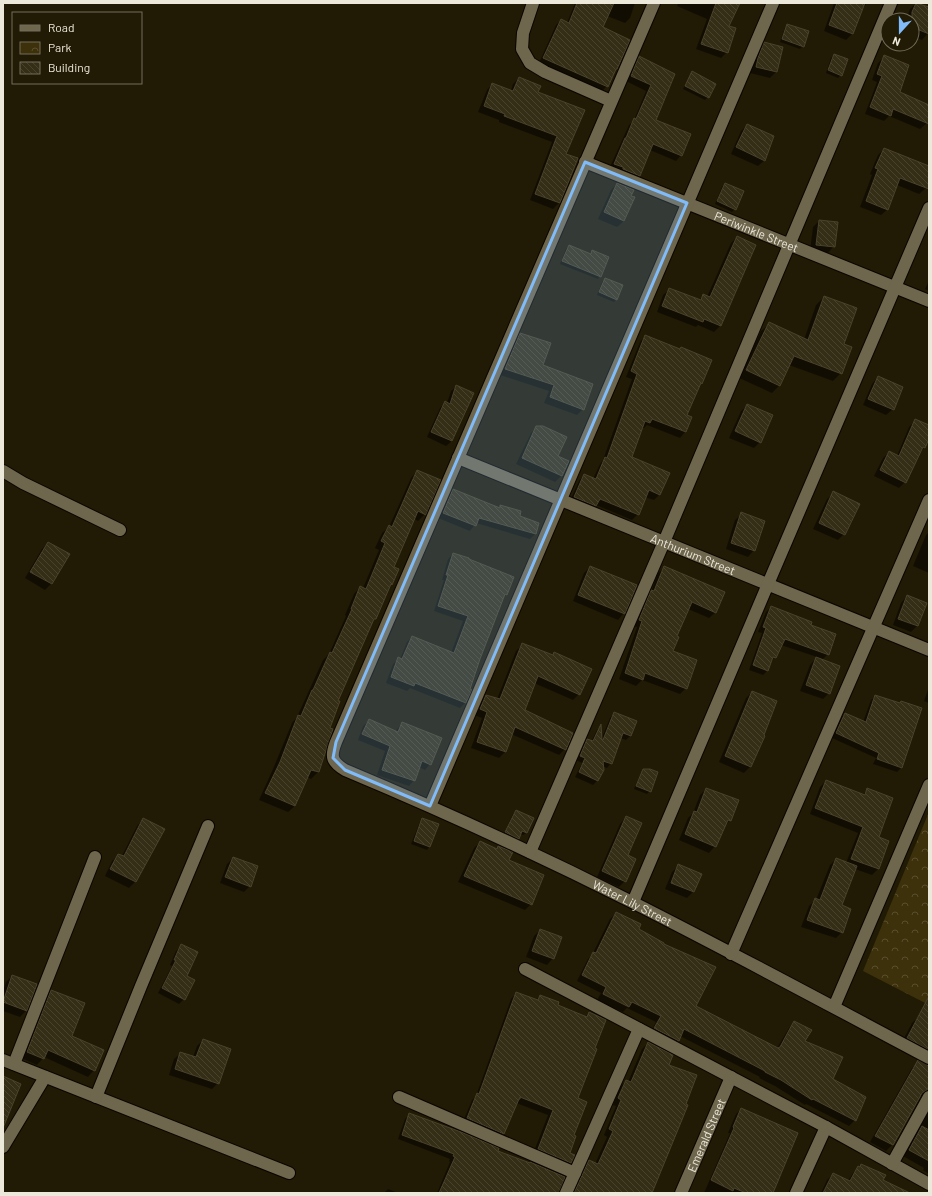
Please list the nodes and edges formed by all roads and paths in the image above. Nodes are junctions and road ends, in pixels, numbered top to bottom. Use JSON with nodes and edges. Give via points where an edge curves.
{"nodes":[{"id":1,"x":532,"y":3,"type":"edge"},
{"id":2,"x":654,"y":3,"type":"edge"},
{"id":3,"x":773,"y":3,"type":"edge"},
{"id":4,"x":891,"y":3,"type":"edge"},
{"id":5,"x":611,"y":101,"type":"junction"},
{"id":6,"x":585,"y":162,"type":"junction"},
{"id":7,"x":687,"y":203,"type":"junction"},
{"id":8,"x":929,"y":208,"type":"edge"},
{"id":9,"x":790,"y":244,"type":"junction"},
{"id":10,"x":896,"y":287,"type":"junction"},
{"id":11,"x":929,"y":301,"type":"edge"},
{"id":12,"x":458,"y":458,"type":"junction"},
{"id":13,"x":3,"y":471,"type":"edge"},
{"id":14,"x":560,"y":499,"type":"junction"},
{"id":15,"x":929,"y":500,"type":"edge"},
{"id":16,"x":120,"y":530,"type":"dead end"},
{"id":17,"x":664,"y":542,"type":"junction"},
{"id":18,"x":768,"y":584,"type":"junction"},
{"id":19,"x":874,"y":628,"type":"junction"},
{"id":20,"x":929,"y":650,"type":"edge"},
{"id":21,"x":929,"y":785,"type":"edge"},
{"id":22,"x":430,"y":806,"type":"junction"},
{"id":23,"x":208,"y":826,"type":"dead end"},
{"id":24,"x":530,"y":852,"type":"junction"},
{"id":25,"x":95,"y":857,"type":"dead end"},
{"id":26,"x":633,"y":902,"type":"junction"},
{"id":27,"x":731,"y":954,"type":"junction"},
{"id":28,"x":525,"y":969,"type":"dead end"},
{"id":29,"x":834,"y":1007,"type":"junction"},
{"id":30,"x":639,"y":1029,"type":"junction"},
{"id":31,"x":929,"y":1058,"type":"edge"},
{"id":32,"x":8,"y":1062,"type":"edge"},
{"id":33,"x":45,"y":1077,"type":"junction"},
{"id":34,"x":731,"y":1077,"type":"junction"},
{"id":35,"x":96,"y":1097,"type":"junction"},
{"id":36,"x":399,"y":1097,"type":"dead end"},
{"id":37,"x":929,"y":1097,"type":"edge"},
{"id":38,"x":826,"y":1127,"type":"junction"},
{"id":39,"x":3,"y":1147,"type":"edge"},
{"id":40,"x":892,"y":1164,"type":"junction"},
{"id":41,"x":289,"y":1172,"type":"dead end"},
{"id":42,"x":575,"y":1173,"type":"junction"},
{"id":43,"x":929,"y":1184,"type":"edge"},
{"id":44,"x":566,"y":1193,"type":"edge"},
{"id":45,"x":681,"y":1193,"type":"edge"},
{"id":46,"x":796,"y":1193,"type":"edge"}],
"edges":[{"from":1,"to":5,"type":"street","via":[[523,33],[522,49],[530,63]]},
{"from":2,"to":5,"type":"street"},
{"from":3,"to":7,"type":"street"},
{"from":4,"to":9,"type":"street"},
{"from":5,"to":6,"type":"street"},
{"from":6,"to":7,"type":"street","name":"Periwinkle Street"},
{"from":6,"to":12,"type":"street"},
{"from":7,"to":9,"type":"street","name":"Periwinkle Street"},
{"from":7,"to":14,"type":"street"},
{"from":8,"to":10,"type":"street"},
{"from":9,"to":10,"type":"street","name":"Periwinkle Street"},
{"from":9,"to":17,"type":"street"},
{"from":10,"to":11,"type":"street","name":"Periwinkle Street"},
{"from":10,"to":18,"type":"street"},
{"from":12,"to":14,"type":"street","name":"Anthurium Street"},
{"from":12,"to":22,"type":"street","name":"Water Lily Street","via":[[332,751],[336,764],[345,770]]},
{"from":13,"to":16,"type":"street"},
{"from":14,"to":17,"type":"street","name":"Anthurium Street"},
{"from":14,"to":22,"type":"street"},
{"from":15,"to":19,"type":"street"},
{"from":17,"to":18,"type":"street","name":"Anthurium Street"},
{"from":17,"to":24,"type":"street"},
{"from":18,"to":19,"type":"street","name":"Anthurium Street"},
{"from":18,"to":26,"type":"street"},
{"from":19,"to":20,"type":"street","name":"Anthurium Street"},
{"from":19,"to":27,"type":"street"},
{"from":21,"to":29,"type":"street"},
{"from":22,"to":24,"type":"street","name":"Water Lily Street"},
{"from":23,"to":35,"type":"street"},
{"from":24,"to":26,"type":"street","name":"Water Lily Street"},
{"from":25,"to":32,"type":"street"},
{"from":26,"to":27,"type":"street","name":"Water Lily Street"},
{"from":27,"to":29,"type":"street","name":"Water Lily Street"},
{"from":28,"to":30,"type":"street"},
{"from":29,"to":31,"type":"street","name":"Water Lily Street"},
{"from":30,"to":34,"type":"street"},
{"from":30,"to":42,"type":"street"},
{"from":32,"to":33,"type":"street"},
{"from":33,"to":35,"type":"street"},
{"from":33,"to":39,"type":"street"},
{"from":34,"to":38,"type":"street"},
{"from":34,"to":45,"type":"street","name":"Emerald Street"},
{"from":35,"to":41,"type":"street"},
{"from":36,"to":42,"type":"street"},
{"from":37,"to":40,"type":"street"},
{"from":38,"to":40,"type":"street"},
{"from":38,"to":46,"type":"street"},
{"from":40,"to":43,"type":"street"},
{"from":42,"to":44,"type":"street"}]}
